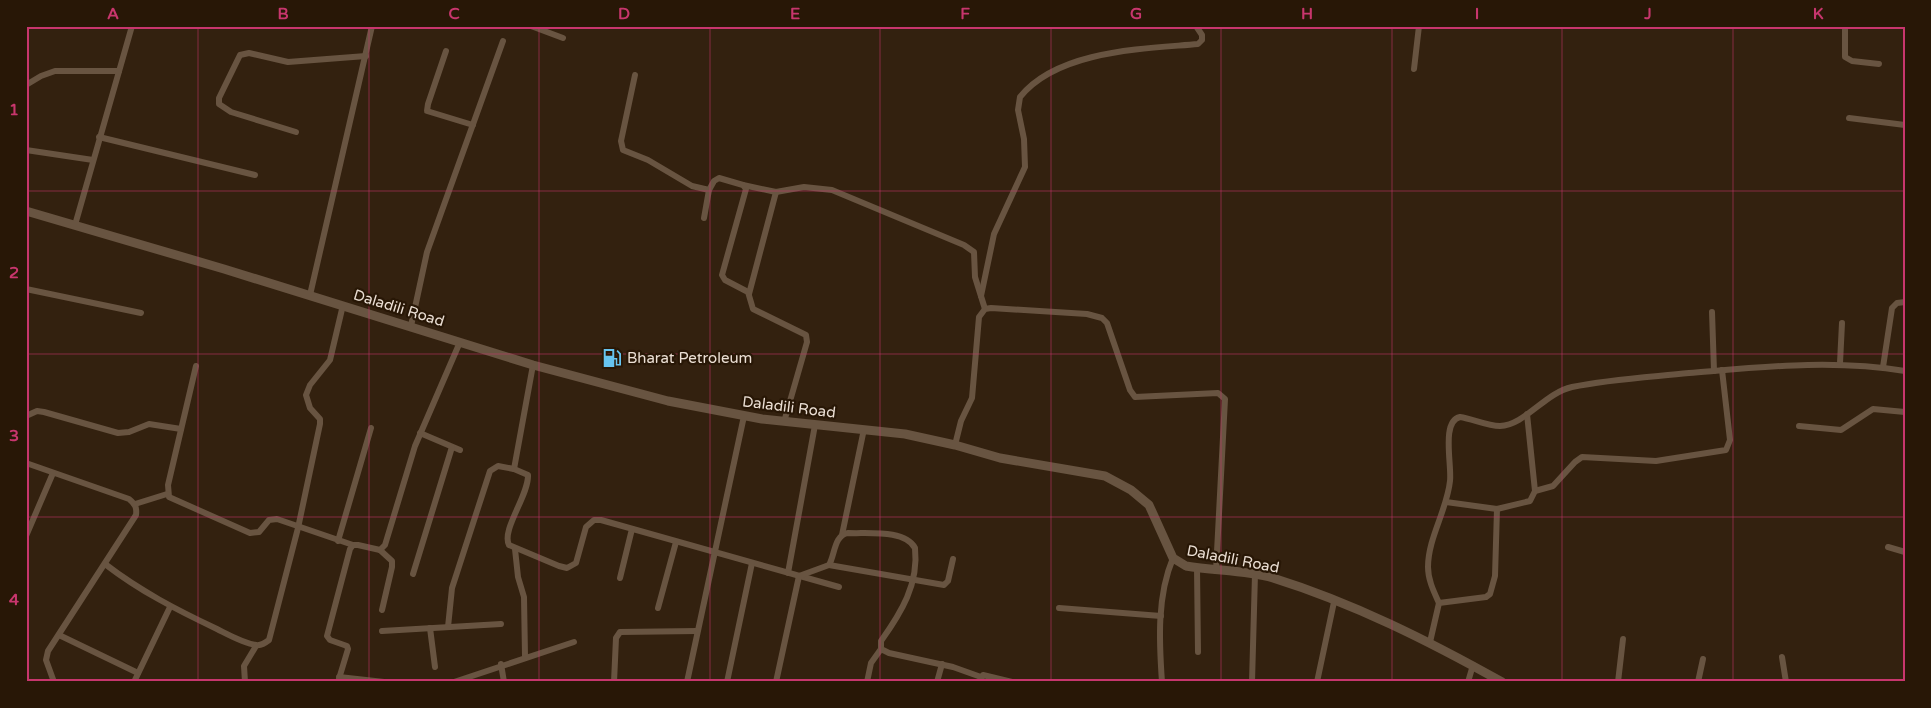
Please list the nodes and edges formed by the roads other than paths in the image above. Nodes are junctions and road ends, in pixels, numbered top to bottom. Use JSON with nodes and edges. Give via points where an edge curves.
{"nodes":[{"id":1,"x":132,"y":26,"type":"edge"},
{"id":2,"x":372,"y":26,"type":"edge"},
{"id":3,"x":531,"y":26,"type":"edge"},
{"id":4,"x":1196,"y":26,"type":"edge"},
{"id":5,"x":1419,"y":26,"type":"edge"},
{"id":6,"x":1845,"y":26,"type":"edge"},
{"id":7,"x":563,"y":38,"type":"dead end"},
{"id":8,"x":503,"y":41,"type":"dead end"},
{"id":9,"x":446,"y":51,"type":"dead end"},
{"id":10,"x":366,"y":56,"type":"junction"},
{"id":11,"x":1879,"y":64,"type":"dead end"},
{"id":12,"x":1414,"y":69,"type":"dead end"},
{"id":13,"x":119,"y":72,"type":"junction"},
{"id":14,"x":635,"y":75,"type":"dead end"},
{"id":15,"x":26,"y":85,"type":"edge"},
{"id":16,"x":1849,"y":118,"type":"dead end"},
{"id":17,"x":473,"y":125,"type":"junction"},
{"id":18,"x":1905,"y":125,"type":"edge"},
{"id":19,"x":296,"y":132,"type":"dead end"},
{"id":20,"x":99,"y":137,"type":"junction"},
{"id":21,"x":26,"y":150,"type":"edge"},
{"id":22,"x":93,"y":160,"type":"junction"},
{"id":23,"x":255,"y":175,"type":"dead end"},
{"id":24,"x":742,"y":185,"type":"junction"},
{"id":25,"x":709,"y":190,"type":"junction"},
{"id":26,"x":776,"y":192,"type":"junction"},
{"id":27,"x":26,"y":211,"type":"edge"},
{"id":28,"x":704,"y":218,"type":"dead end"},
{"id":29,"x":75,"y":225,"type":"junction"},
{"id":30,"x":26,"y":289,"type":"edge"},
{"id":31,"x":749,"y":294,"type":"junction"},
{"id":32,"x":310,"y":295,"type":"junction"},
{"id":33,"x":981,"y":296,"type":"junction"},
{"id":34,"x":1905,"y":302,"type":"edge"},
{"id":35,"x":343,"y":305,"type":"junction"},
{"id":36,"x":985,"y":309,"type":"junction"},
{"id":37,"x":1712,"y":312,"type":"dead end"},
{"id":38,"x":141,"y":313,"type":"dead end"},
{"id":39,"x":1842,"y":323,"type":"dead end"},
{"id":40,"x":411,"y":326,"type":"junction"},
{"id":41,"x":460,"y":342,"type":"junction"},
{"id":42,"x":1840,"y":363,"type":"junction"},
{"id":43,"x":533,"y":365,"type":"junction"},
{"id":44,"x":196,"y":366,"type":"dead end"},
{"id":45,"x":1883,"y":367,"type":"junction"},
{"id":46,"x":1722,"y":370,"type":"junction"},
{"id":47,"x":1714,"y":371,"type":"junction"},
{"id":48,"x":1905,"y":371,"type":"edge"},
{"id":49,"x":1905,"y":412,"type":"edge"},
{"id":50,"x":1527,"y":414,"type":"junction"},
{"id":51,"x":26,"y":416,"type":"edge"},
{"id":52,"x":744,"y":416,"type":"junction"},
{"id":53,"x":784,"y":422,"type":"junction"},
{"id":54,"x":814,"y":425,"type":"junction"},
{"id":55,"x":1799,"y":426,"type":"dead end"},
{"id":56,"x":371,"y":428,"type":"dead end"},
{"id":57,"x":181,"y":429,"type":"junction"},
{"id":58,"x":864,"y":429,"type":"junction"},
{"id":59,"x":420,"y":433,"type":"junction"},
{"id":60,"x":955,"y":445,"type":"junction"},
{"id":61,"x":452,"y":447,"type":"junction"},
{"id":62,"x":460,"y":450,"type":"dead end"},
{"id":63,"x":26,"y":463,"type":"edge"},
{"id":64,"x":514,"y":469,"type":"junction"},
{"id":65,"x":54,"y":473,"type":"junction"},
{"id":66,"x":1535,"y":491,"type":"junction"},
{"id":67,"x":167,"y":494,"type":"junction"},
{"id":68,"x":1446,"y":502,"type":"junction"},
{"id":69,"x":135,"y":504,"type":"junction"},
{"id":70,"x":1497,"y":509,"type":"junction"},
{"id":71,"x":298,"y":528,"type":"junction"},
{"id":72,"x":632,"y":529,"type":"junction"},
{"id":73,"x":842,"y":535,"type":"junction"},
{"id":74,"x":26,"y":536,"type":"edge"},
{"id":75,"x":338,"y":541,"type":"junction"},
{"id":76,"x":676,"y":542,"type":"junction"},
{"id":77,"x":353,"y":545,"type":"junction"},
{"id":78,"x":1888,"y":547,"type":"dead end"},
{"id":79,"x":515,"y":549,"type":"junction"},
{"id":80,"x":380,"y":550,"type":"junction"},
{"id":81,"x":714,"y":552,"type":"junction"},
{"id":82,"x":1905,"y":552,"type":"edge"},
{"id":83,"x":1173,"y":558,"type":"junction"},
{"id":84,"x":953,"y":559,"type":"dead end"},
{"id":85,"x":752,"y":563,"type":"junction"},
{"id":86,"x":105,"y":564,"type":"junction"},
{"id":87,"x":829,"y":565,"type":"junction"},
{"id":88,"x":1197,"y":568,"type":"junction"},
{"id":89,"x":1216,"y":571,"type":"junction"},
{"id":90,"x":788,"y":573,"type":"junction"},
{"id":91,"x":413,"y":574,"type":"dead end"},
{"id":92,"x":1255,"y":574,"type":"junction"},
{"id":93,"x":799,"y":576,"type":"junction"},
{"id":94,"x":620,"y":578,"type":"dead end"},
{"id":95,"x":912,"y":580,"type":"junction"},
{"id":96,"x":839,"y":587,"type":"dead end"},
{"id":97,"x":1334,"y":602,"type":"junction"},
{"id":98,"x":1439,"y":604,"type":"junction"},
{"id":99,"x":170,"y":607,"type":"junction"},
{"id":100,"x":658,"y":608,"type":"dead end"},
{"id":101,"x":1059,"y":608,"type":"dead end"},
{"id":102,"x":382,"y":610,"type":"dead end"},
{"id":103,"x":1161,"y":616,"type":"junction"},
{"id":104,"x":501,"y":624,"type":"dead end"},
{"id":105,"x":448,"y":627,"type":"junction"},
{"id":106,"x":430,"y":628,"type":"junction"},
{"id":107,"x":382,"y":631,"type":"dead end"},
{"id":108,"x":697,"y":631,"type":"junction"},
{"id":109,"x":59,"y":635,"type":"junction"},
{"id":110,"x":1623,"y":639,"type":"dead end"},
{"id":111,"x":574,"y":642,"type":"dead end"},
{"id":112,"x":1430,"y":642,"type":"junction"},
{"id":113,"x":256,"y":646,"type":"junction"},
{"id":114,"x":881,"y":649,"type":"junction"},
{"id":115,"x":1198,"y":652,"type":"dead end"},
{"id":116,"x":524,"y":656,"type":"junction"},
{"id":117,"x":1782,"y":657,"type":"dead end"},
{"id":118,"x":1703,"y":659,"type":"dead end"},
{"id":119,"x":501,"y":664,"type":"junction"},
{"id":120,"x":942,"y":664,"type":"junction"},
{"id":121,"x":1472,"y":665,"type":"junction"},
{"id":122,"x":435,"y":667,"type":"dead end"},
{"id":123,"x":138,"y":673,"type":"junction"},
{"id":124,"x":338,"y":679,"type":"edge"},
{"id":125,"x":980,"y":679,"type":"edge"},
{"id":126,"x":54,"y":682,"type":"edge"},
{"id":127,"x":134,"y":682,"type":"edge"},
{"id":128,"x":245,"y":682,"type":"edge"},
{"id":129,"x":384,"y":682,"type":"edge"},
{"id":130,"x":454,"y":682,"type":"edge"},
{"id":131,"x":504,"y":682,"type":"edge"},
{"id":132,"x":614,"y":682,"type":"edge"},
{"id":133,"x":687,"y":682,"type":"edge"},
{"id":134,"x":727,"y":682,"type":"edge"},
{"id":135,"x":776,"y":682,"type":"edge"},
{"id":136,"x":867,"y":682,"type":"edge"},
{"id":137,"x":938,"y":682,"type":"edge"},
{"id":138,"x":1012,"y":682,"type":"edge"},
{"id":139,"x":1162,"y":682,"type":"edge"},
{"id":140,"x":1252,"y":682,"type":"edge"},
{"id":141,"x":1317,"y":682,"type":"edge"},
{"id":142,"x":1468,"y":682,"type":"edge"},
{"id":143,"x":1502,"y":682,"type":"edge"},
{"id":144,"x":1618,"y":682,"type":"edge"},
{"id":145,"x":1698,"y":682,"type":"edge"},
{"id":146,"x":1786,"y":682,"type":"edge"}],
"edges":[{"from":1,"to":13,"type":"street"},
{"from":2,"to":10,"type":"street"},
{"from":3,"to":7,"type":"street"},
{"from":4,"to":33,"type":"street","via":[[1202,35],[1198,44],[1150,48],[1077,62],[1054,71],[1020,97],[1018,110],[1025,167],[994,234]]},
{"from":5,"to":12,"type":"street"},
{"from":6,"to":11,"type":"street","via":[[1845,57]]},
{"from":8,"to":17,"type":"street"},
{"from":9,"to":17,"type":"street","via":[[426,108],[431,113]]},
{"from":10,"to":19,"type":"street","via":[[288,62],[249,53],[240,55],[219,104],[231,112]]},
{"from":10,"to":32,"type":"street"},
{"from":13,"to":15,"type":"street","via":[[55,71]]},
{"from":13,"to":20,"type":"street"},
{"from":14,"to":25,"type":"street","via":[[621,147],[692,186]]},
{"from":16,"to":18,"type":"street"},
{"from":17,"to":40,"type":"street","via":[[427,252]]},
{"from":20,"to":22,"type":"street"},
{"from":20,"to":23,"type":"street"},
{"from":21,"to":22,"type":"street"},
{"from":22,"to":29,"type":"street"},
{"from":24,"to":25,"type":"street","via":[[719,178]]},
{"from":24,"to":26,"type":"street"},
{"from":24,"to":31,"type":"street","via":[[746,192],[722,275]]},
{"from":25,"to":28,"type":"street"},
{"from":26,"to":31,"type":"street"},
{"from":26,"to":33,"type":"street","via":[[804,187],[832,190],[964,245],[974,252],[975,277]]},
{"from":27,"to":29,"type":"main road","name":"Daladili Road"},
{"from":29,"to":32,"type":"main road","name":"Daladili Road"},
{"from":30,"to":38,"type":"street"},
{"from":31,"to":53,"type":"street","via":[[753,309],[803,332],[808,338]]},
{"from":32,"to":35,"type":"main road","name":"Daladili Road"},
{"from":33,"to":36,"type":"street"},
{"from":34,"to":45,"type":"street","via":[[1897,302],[1892,308]]},
{"from":35,"to":40,"type":"main road","name":"Daladili Road"},
{"from":35,"to":71,"type":"street","via":[[330,360],[310,385],[306,396],[320,424]]},
{"from":36,"to":60,"type":"street","via":[[979,317],[972,398],[961,421]]},
{"from":36,"to":89,"type":"street","via":[[1095,315],[1106,323],[1135,397],[1209,392],[1223,395],[1226,403]]},
{"from":37,"to":47,"type":"street"},
{"from":39,"to":42,"type":"street"},
{"from":40,"to":41,"type":"main road","name":"Daladili Road"},
{"from":41,"to":43,"type":"main road","name":"Daladili Road"},
{"from":41,"to":59,"type":"street"},
{"from":42,"to":45,"type":"street"},
{"from":42,"to":46,"type":"street"},
{"from":43,"to":52,"type":"main road","name":"Daladili Road","via":[[668,401]]},
{"from":43,"to":64,"type":"street"},
{"from":44,"to":57,"type":"street"},
{"from":45,"to":48,"type":"street"},
{"from":46,"to":47,"type":"street"},
{"from":46,"to":66,"type":"street","via":[[1730,440],[1726,450],[1656,461],[1582,457],[1553,486]]},
{"from":47,"to":50,"type":"street","via":[[1572,387],[1551,396]]},
{"from":49,"to":55,"type":"street","via":[[1873,409],[1841,430]]},
{"from":50,"to":66,"type":"street"},
{"from":50,"to":68,"type":"street","via":[[1505,426],[1460,417],[1451,421],[1448,431],[1450,480]]},
{"from":51,"to":57,"type":"street","via":[[44,412],[118,434],[149,424]]},
{"from":52,"to":53,"type":"main road","name":"Daladili Road"},
{"from":52,"to":81,"type":"street"},
{"from":53,"to":54,"type":"main road","name":"Daladili Road"},
{"from":54,"to":58,"type":"main road","name":"Daladili Road"},
{"from":54,"to":90,"type":"street"},
{"from":56,"to":75,"type":"street"},
{"from":57,"to":67,"type":"street"},
{"from":58,"to":60,"type":"main road","name":"Daladili Road"},
{"from":58,"to":73,"type":"street"},
{"from":59,"to":61,"type":"street"},
{"from":59,"to":80,"type":"street","via":[[385,545]]},
{"from":60,"to":83,"type":"main road","name":"Daladili Road","via":[[1000,458],[1089,473],[1119,482],[1150,505]]},
{"from":61,"to":62,"type":"street"},
{"from":61,"to":91,"type":"street"},
{"from":63,"to":65,"type":"street"},
{"from":64,"to":79,"type":"street","via":[[525,472],[528,480],[508,534],[507,541]]},
{"from":64,"to":105,"type":"street","via":[[498,466],[490,471],[452,588]]},
{"from":65,"to":69,"type":"street"},
{"from":65,"to":74,"type":"street"},
{"from":66,"to":70,"type":"street","via":[[1534,497],[1524,504]]},
{"from":67,"to":69,"type":"street"},
{"from":67,"to":71,"type":"street","via":[[250,533],[259,532],[272,518]]},
{"from":68,"to":70,"type":"street"},
{"from":68,"to":98,"type":"street","via":[[1428,566]]},
{"from":69,"to":86,"type":"street","via":[[136,516]]},
{"from":70,"to":98,"type":"street","via":[[1495,576],[1490,594]]},
{"from":71,"to":75,"type":"street"},
{"from":71,"to":113,"type":"street","via":[[272,634],[265,643]]},
{"from":72,"to":76,"type":"street"},
{"from":72,"to":79,"type":"street","via":[[594,520],[586,527],[576,563],[567,568]]},
{"from":72,"to":94,"type":"street"},
{"from":73,"to":87,"type":"street"},
{"from":73,"to":95,"type":"street","via":[[907,538],[912,542],[915,554]]},
{"from":75,"to":77,"type":"street"},
{"from":76,"to":81,"type":"street"},
{"from":76,"to":100,"type":"street"},
{"from":77,"to":80,"type":"street"},
{"from":77,"to":124,"type":"street","via":[[327,636],[347,646]]},
{"from":78,"to":82,"type":"street"},
{"from":79,"to":116,"type":"street","via":[[524,597]]},
{"from":80,"to":102,"type":"street","via":[[392,561]]},
{"from":81,"to":85,"type":"street"},
{"from":81,"to":108,"type":"street"},
{"from":83,"to":88,"type":"main road","name":"Daladili Road"},
{"from":83,"to":103,"type":"street","via":[[1164,583]]},
{"from":84,"to":95,"type":"street","via":[[946,584]]},
{"from":85,"to":90,"type":"street"},
{"from":85,"to":134,"type":"street"},
{"from":86,"to":99,"type":"street"},
{"from":86,"to":109,"type":"street"},
{"from":87,"to":93,"type":"street"},
{"from":87,"to":95,"type":"street"},
{"from":88,"to":89,"type":"main road","name":"Daladili Road"},
{"from":88,"to":115,"type":"street"},
{"from":89,"to":92,"type":"main road","name":"Daladili Road"},
{"from":90,"to":93,"type":"street"},
{"from":92,"to":97,"type":"main road","name":"Daladili Road"},
{"from":92,"to":140,"type":"street"},
{"from":93,"to":96,"type":"street"},
{"from":93,"to":135,"type":"street"},
{"from":95,"to":114,"type":"street","via":[[907,601],[881,641]]},
{"from":97,"to":112,"type":"main road","name":"Daladili Road"},
{"from":97,"to":141,"type":"street"},
{"from":98,"to":112,"type":"street"},
{"from":99,"to":113,"type":"street"},
{"from":99,"to":123,"type":"street"},
{"from":101,"to":103,"type":"street"},
{"from":103,"to":139,"type":"street"},
{"from":104,"to":105,"type":"street"},
{"from":105,"to":106,"type":"street"},
{"from":106,"to":107,"type":"street"},
{"from":106,"to":122,"type":"street"},
{"from":108,"to":132,"type":"street","via":[[620,632],[616,638]]},
{"from":108,"to":133,"type":"street"},
{"from":109,"to":123,"type":"street"},
{"from":109,"to":126,"type":"street","via":[[47,656]]},
{"from":110,"to":144,"type":"street"},
{"from":111,"to":116,"type":"street"},
{"from":112,"to":121,"type":"main road","name":"Daladili Road"},
{"from":113,"to":128,"type":"street","via":[[244,666]]},
{"from":114,"to":120,"type":"street"},
{"from":114,"to":136,"type":"street","via":[[871,663]]},
{"from":116,"to":119,"type":"street"},
{"from":117,"to":146,"type":"street"},
{"from":118,"to":145,"type":"street"},
{"from":119,"to":130,"type":"street"},
{"from":119,"to":131,"type":"street"},
{"from":120,"to":125,"type":"street"},
{"from":120,"to":137,"type":"street"},
{"from":121,"to":142,"type":"street"},
{"from":121,"to":143,"type":"main road","name":"Daladili Road"},
{"from":123,"to":127,"type":"street"},
{"from":124,"to":129,"type":"street"},
{"from":125,"to":138,"type":"street","via":[[989,676]]}]}
